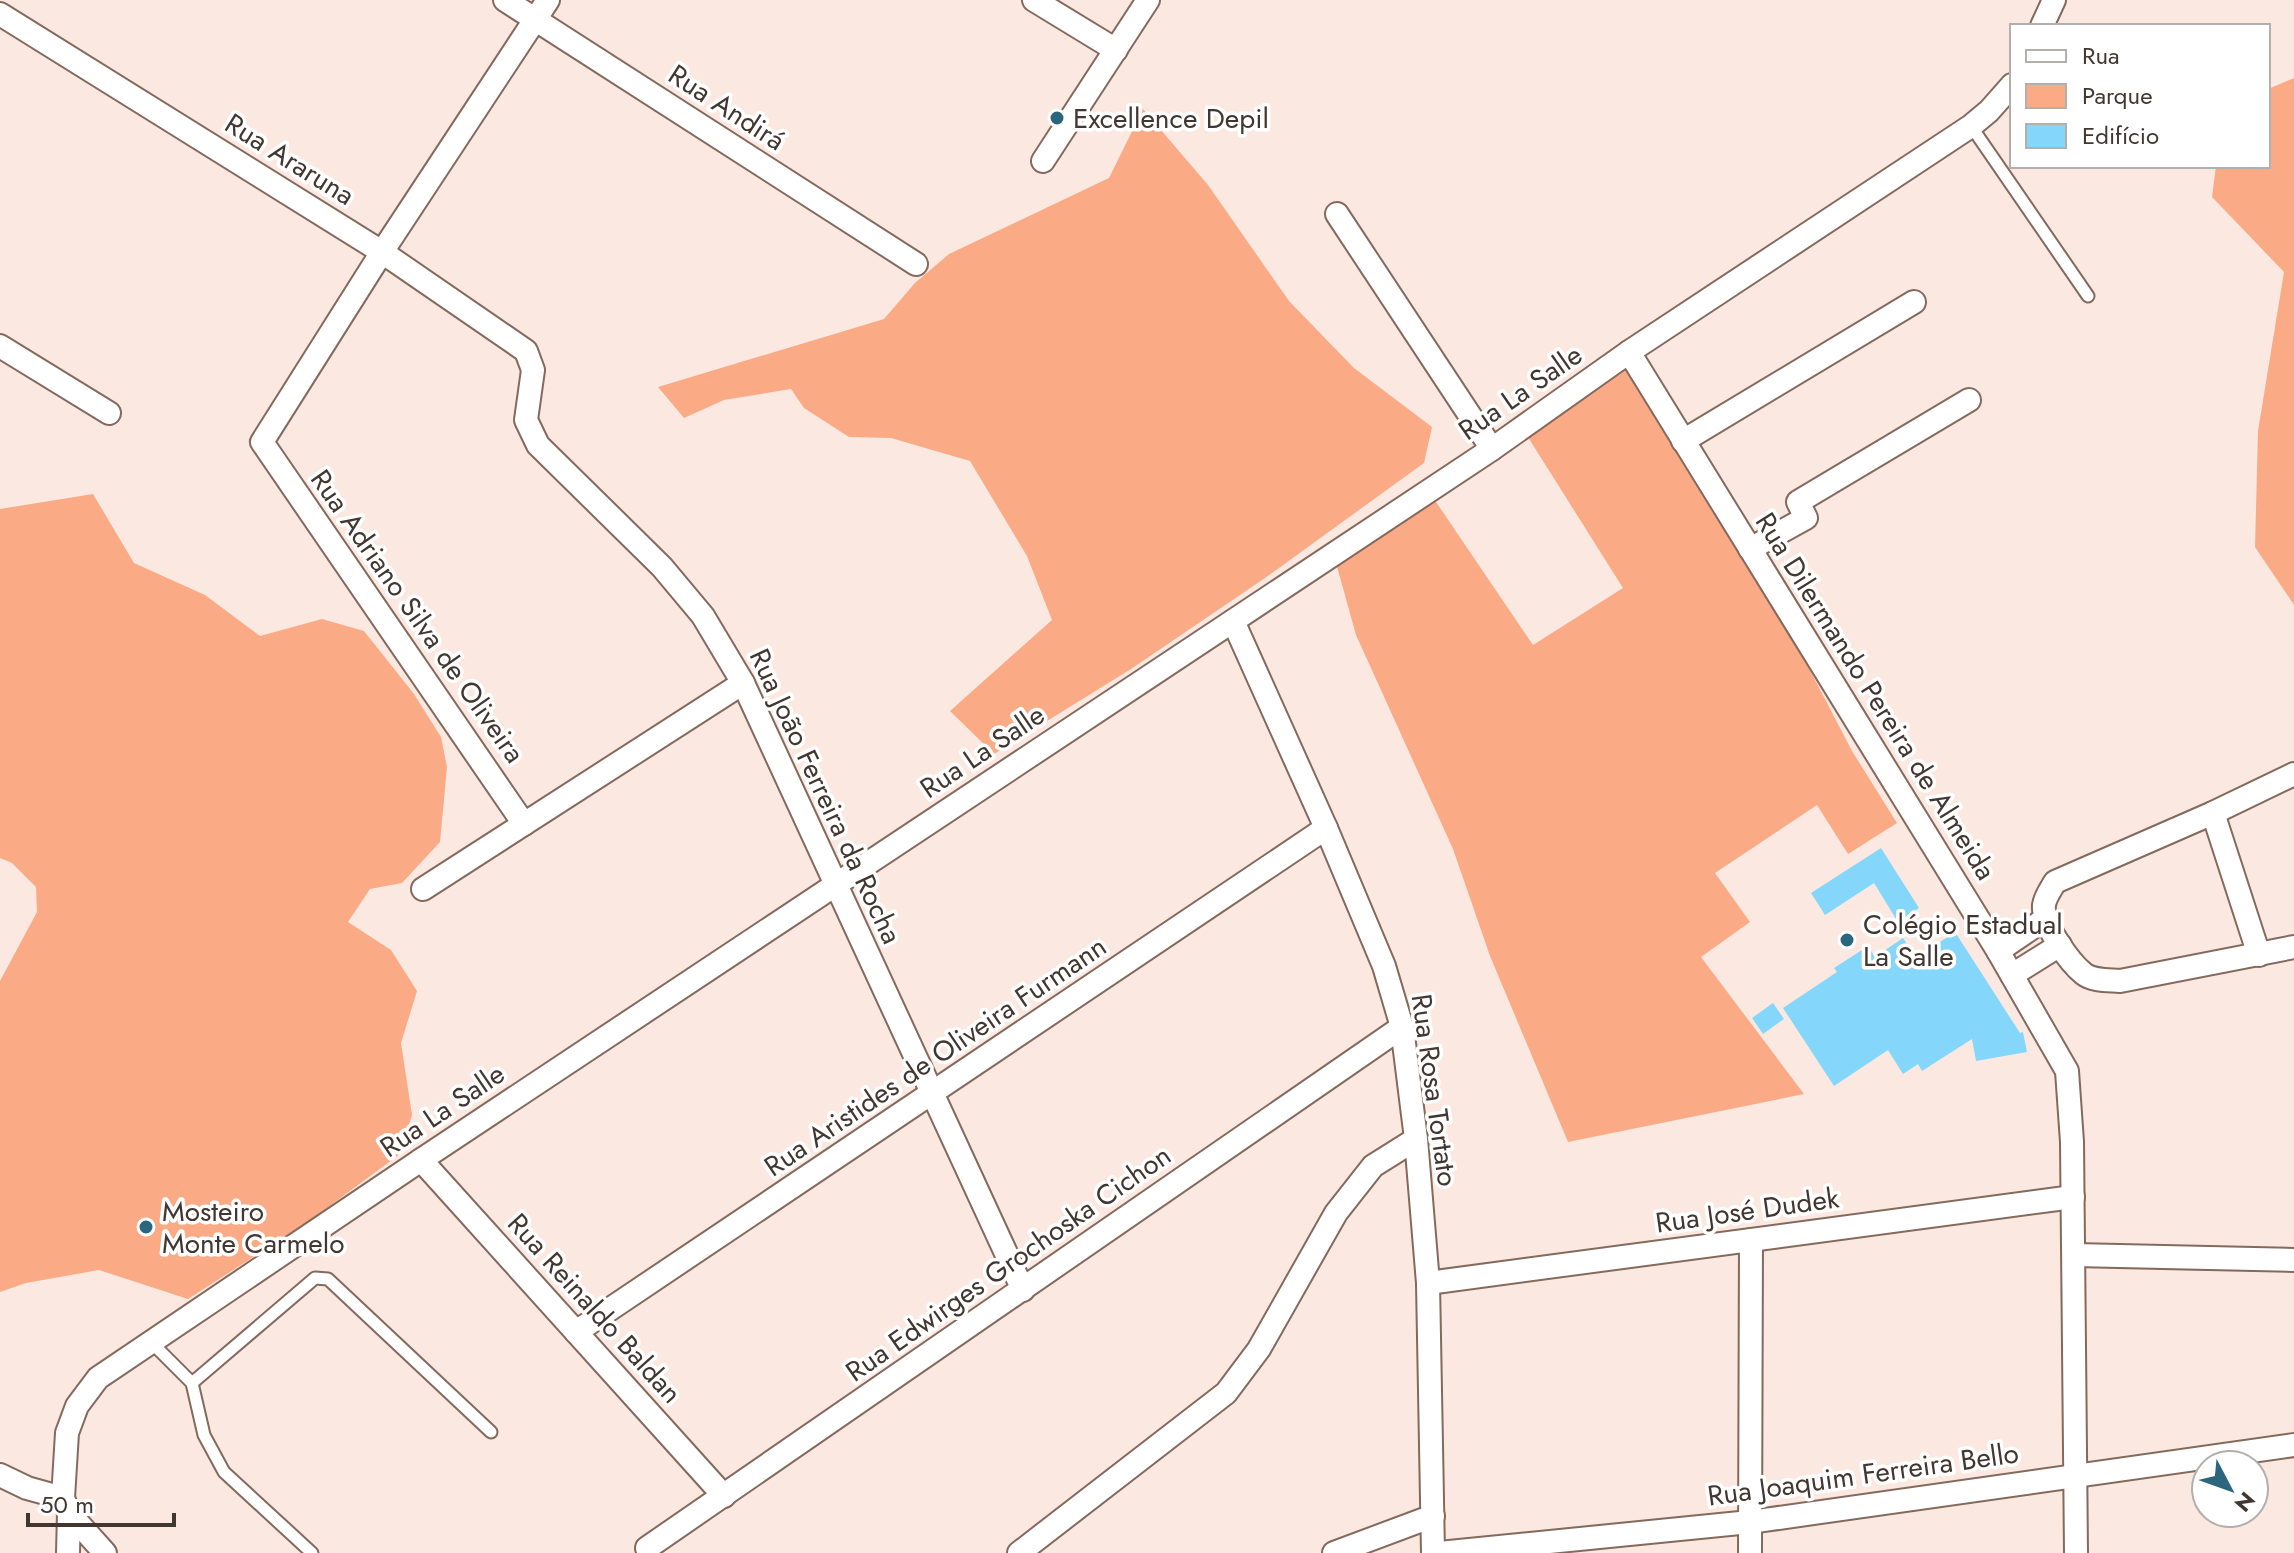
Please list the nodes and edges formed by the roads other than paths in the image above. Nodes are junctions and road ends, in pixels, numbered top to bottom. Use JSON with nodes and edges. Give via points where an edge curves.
{"nodes":[{"id":1,"x":505,"y":0,"type":"edge"},
{"id":2,"x":548,"y":0,"type":"edge"},
{"id":3,"x":1034,"y":0,"type":"edge"},
{"id":4,"x":1148,"y":0,"type":"edge"},
{"id":5,"x":2054,"y":0,"type":"edge"},
{"id":6,"x":0,"y":14,"type":"edge"},
{"id":7,"x":536,"y":20,"type":"junction"},
{"id":8,"x":2043,"y":24,"type":"edge"},
{"id":9,"x":1116,"y":50,"type":"junction"},
{"id":10,"x":2010,"y":87,"type":"edge"},
{"id":11,"x":1971,"y":126,"type":"junction"},
{"id":12,"x":1043,"y":161,"type":"dead end"},
{"id":13,"x":1337,"y":214,"type":"dead end"},
{"id":14,"x":382,"y":252,"type":"junction"},
{"id":15,"x":916,"y":264,"type":"dead end"},
{"id":16,"x":2088,"y":296,"type":"dead end"},
{"id":17,"x":1914,"y":302,"type":"dead end"},
{"id":18,"x":0,"y":346,"type":"edge"},
{"id":19,"x":1629,"y":352,"type":"junction"},
{"id":20,"x":533,"y":370,"type":"joint"},
{"id":21,"x":1969,"y":400,"type":"dead end"},
{"id":22,"x":109,"y":413,"type":"dead end"},
{"id":23,"x":1683,"y":441,"type":"junction"},
{"id":24,"x":1492,"y":449,"type":"junction"},
{"id":25,"x":1750,"y":549,"type":"junction"},
{"id":26,"x":1233,"y":621,"type":"junction"},
{"id":27,"x":743,"y":683,"type":"junction"},
{"id":28,"x":2294,"y":774,"type":"edge"},
{"id":29,"x":2213,"y":813,"type":"junction"},
{"id":30,"x":524,"y":824,"type":"junction"},
{"id":31,"x":1326,"y":828,"type":"junction"},
{"id":32,"x":836,"y":884,"type":"junction"},
{"id":33,"x":423,"y":889,"type":"dead end"},
{"id":34,"x":2045,"y":919,"type":"junction"},
{"id":35,"x":2060,"y":945,"type":"junction"},
{"id":36,"x":2294,"y":947,"type":"edge"},
{"id":37,"x":1998,"y":951,"type":"junction"},
{"id":38,"x":2259,"y":955,"type":"junction"},
{"id":39,"x":2012,"y":975,"type":"junction"},
{"id":40,"x":1402,"y":1027,"type":"junction"},
{"id":41,"x":933,"y":1094,"type":"junction"},
{"id":42,"x":1416,"y":1139,"type":"junction"},
{"id":43,"x":421,"y":1160,"type":"junction"},
{"id":44,"x":2073,"y":1197,"type":"junction"},
{"id":45,"x":1751,"y":1240,"type":"junction"},
{"id":46,"x":2074,"y":1255,"type":"junction"},
{"id":47,"x":2294,"y":1260,"type":"edge"},
{"id":48,"x":1428,"y":1283,"type":"junction"},
{"id":49,"x":1023,"y":1290,"type":"junction"},
{"id":50,"x":576,"y":1332,"type":"junction"},
{"id":51,"x":151,"y":1342,"type":"junction"},
{"id":52,"x":192,"y":1383,"type":"junction"},
{"id":53,"x":491,"y":1432,"type":"dead end"},
{"id":54,"x":2294,"y":1445,"type":"edge"},
{"id":55,"x":0,"y":1475,"type":"edge"},
{"id":56,"x":2075,"y":1475,"type":"junction"},
{"id":57,"x":724,"y":1496,"type":"junction"},
{"id":58,"x":66,"y":1506,"type":"junction"},
{"id":59,"x":1433,"y":1516,"type":"junction"},
{"id":60,"x":1750,"y":1522,"type":"junction"},
{"id":61,"x":647,"y":1548,"type":"dead end"},
{"id":62,"x":68,"y":1553,"type":"edge"},
{"id":63,"x":105,"y":1553,"type":"edge"},
{"id":64,"x":312,"y":1553,"type":"edge"},
{"id":65,"x":1019,"y":1553,"type":"edge"},
{"id":66,"x":1334,"y":1553,"type":"edge"},
{"id":67,"x":1436,"y":1553,"type":"edge"},
{"id":68,"x":1750,"y":1553,"type":"edge"},
{"id":69,"x":2076,"y":1553,"type":"edge"}],
"edges":[{"from":1,"to":7,"type":"street","name":"Rua Andirá"},
{"from":2,"to":7,"type":"street"},
{"from":3,"to":9,"type":"street"},
{"from":4,"to":9,"type":"street"},
{"from":5,"to":8,"type":"street"},
{"from":6,"to":14,"type":"street","name":"Rua Araruna"},
{"from":7,"to":14,"type":"street"},
{"from":7,"to":15,"type":"street","name":"Rua Andirá"},
{"from":9,"to":12,"type":"street"},
{"from":10,"to":11,"type":"street","name":"Rua La Salle"},
{"from":11,"to":16,"type":"lane"},
{"from":11,"to":19,"type":"street","name":"Rua La Salle"},
{"from":13,"to":24,"type":"street"},
{"from":14,"to":20,"type":"street","name":"Rua Araruna","via":[[526,351]]},
{"from":14,"to":30,"type":"street","name":"Rua Adriano Silva de Oliveira","via":[[262,442]]},
{"from":17,"to":23,"type":"street"},
{"from":18,"to":22,"type":"street"},
{"from":19,"to":23,"type":"street","name":"Rua Dilermando Pereira de Almeida"},
{"from":19,"to":24,"type":"street","name":"Rua La Salle"},
{"from":20,"to":27,"type":"street","name":"Rua João Ferreira da Rocha","via":[[526,420],[538,445],[662,567],[703,616]]},
{"from":21,"to":25,"type":"street","via":[[1798,502],[1806,518]]},
{"from":23,"to":25,"type":"street","name":"Rua Dilermando Pereira de Almeida"},
{"from":24,"to":26,"type":"street","name":"Rua La Salle"},
{"from":25,"to":37,"type":"street","name":"Rua Dilermando Pereira de Almeida"},
{"from":26,"to":31,"type":"street","name":"Rua Rosa Tortato"},
{"from":26,"to":32,"type":"street","name":"Rua La Salle"},
{"from":27,"to":30,"type":"street"},
{"from":27,"to":32,"type":"street","name":"Rua João Ferreira da Rocha"},
{"from":28,"to":29,"type":"street"},
{"from":29,"to":34,"type":"street","via":[[2055,882],[2044,902]]},
{"from":29,"to":38,"type":"street"},
{"from":30,"to":33,"type":"street"},
{"from":31,"to":40,"type":"street","name":"Rua Rosa Tortato","via":[[1384,966]]},
{"from":31,"to":41,"type":"street","name":"Rua Aristides de Oliveira Furmann"},
{"from":32,"to":41,"type":"street","name":"Rua João Ferreira da Rocha"},
{"from":32,"to":43,"type":"street","name":"Rua La Salle"},
{"from":34,"to":35,"type":"street"},
{"from":34,"to":37,"type":"street"},
{"from":35,"to":38,"type":"street","via":[[2085,975],[2120,981]]},
{"from":35,"to":39,"type":"street"},
{"from":36,"to":38,"type":"street"},
{"from":37,"to":39,"type":"street","name":"Rua Dilermando Pereira de Almeida"},
{"from":39,"to":44,"type":"street","name":"Rua Dilermando Pereira de Almeida","via":[[2067,1071]]},
{"from":40,"to":42,"type":"street","name":"Rua Rosa Tortato"},
{"from":40,"to":49,"type":"street","name":"Rua Edwirges Grochoska Cichon"},
{"from":41,"to":49,"type":"street","name":"Rua João Ferreira da Rocha"},
{"from":41,"to":50,"type":"street","name":"Rua Aristides de Oliveira Furmann"},
{"from":42,"to":48,"type":"street","name":"Rua Rosa Tortato"},
{"from":42,"to":65,"type":"street","via":[[1373,1166],[1336,1213],[1259,1349],[1226,1393]]},
{"from":43,"to":50,"type":"street","name":"Rua Reinaldo Baldan"},
{"from":43,"to":51,"type":"street","name":"Rua La Salle"},
{"from":44,"to":45,"type":"street","name":"Rua José Dudek"},
{"from":44,"to":46,"type":"street","name":"Rua Dilermando Pereira de Almeida"},
{"from":45,"to":48,"type":"street","name":"Rua José Dudek"},
{"from":45,"to":60,"type":"street"},
{"from":46,"to":47,"type":"street"},
{"from":46,"to":56,"type":"street","name":"Rua Dilermando Pereira de Almeida"},
{"from":48,"to":59,"type":"street","name":"Rua Rosa Tortato"},
{"from":49,"to":57,"type":"street","name":"Rua Edwirges Grochoska Cichon"},
{"from":50,"to":57,"type":"street","name":"Rua Reinaldo Baldan"},
{"from":51,"to":52,"type":"lane"},
{"from":51,"to":58,"type":"street","name":"Rua La Salle","via":[[98,1378],[77,1406],[67,1433]]},
{"from":52,"to":53,"type":"lane","via":[[322,1277]]},
{"from":52,"to":64,"type":"lane","via":[[204,1435],[224,1472]]},
{"from":54,"to":56,"type":"street","name":"Rua Joaquim Ferreira Bello"},
{"from":55,"to":58,"type":"street"},
{"from":56,"to":60,"type":"street","name":"Rua Joaquim Ferreira Bello"},
{"from":56,"to":69,"type":"street","name":"Rua Dilermando Pereira de Almeida"},
{"from":57,"to":61,"type":"street","name":"Rua Edwirges Grochoska Cichon"},
{"from":58,"to":62,"type":"street","name":"Rua La Salle"},
{"from":58,"to":63,"type":"street"},
{"from":59,"to":66,"type":"street"},
{"from":59,"to":67,"type":"street","name":"Rua Rosa Tortato"},
{"from":60,"to":67,"type":"street","name":"Rua Joaquim Ferreira Bello"},
{"from":60,"to":68,"type":"street"}]}
